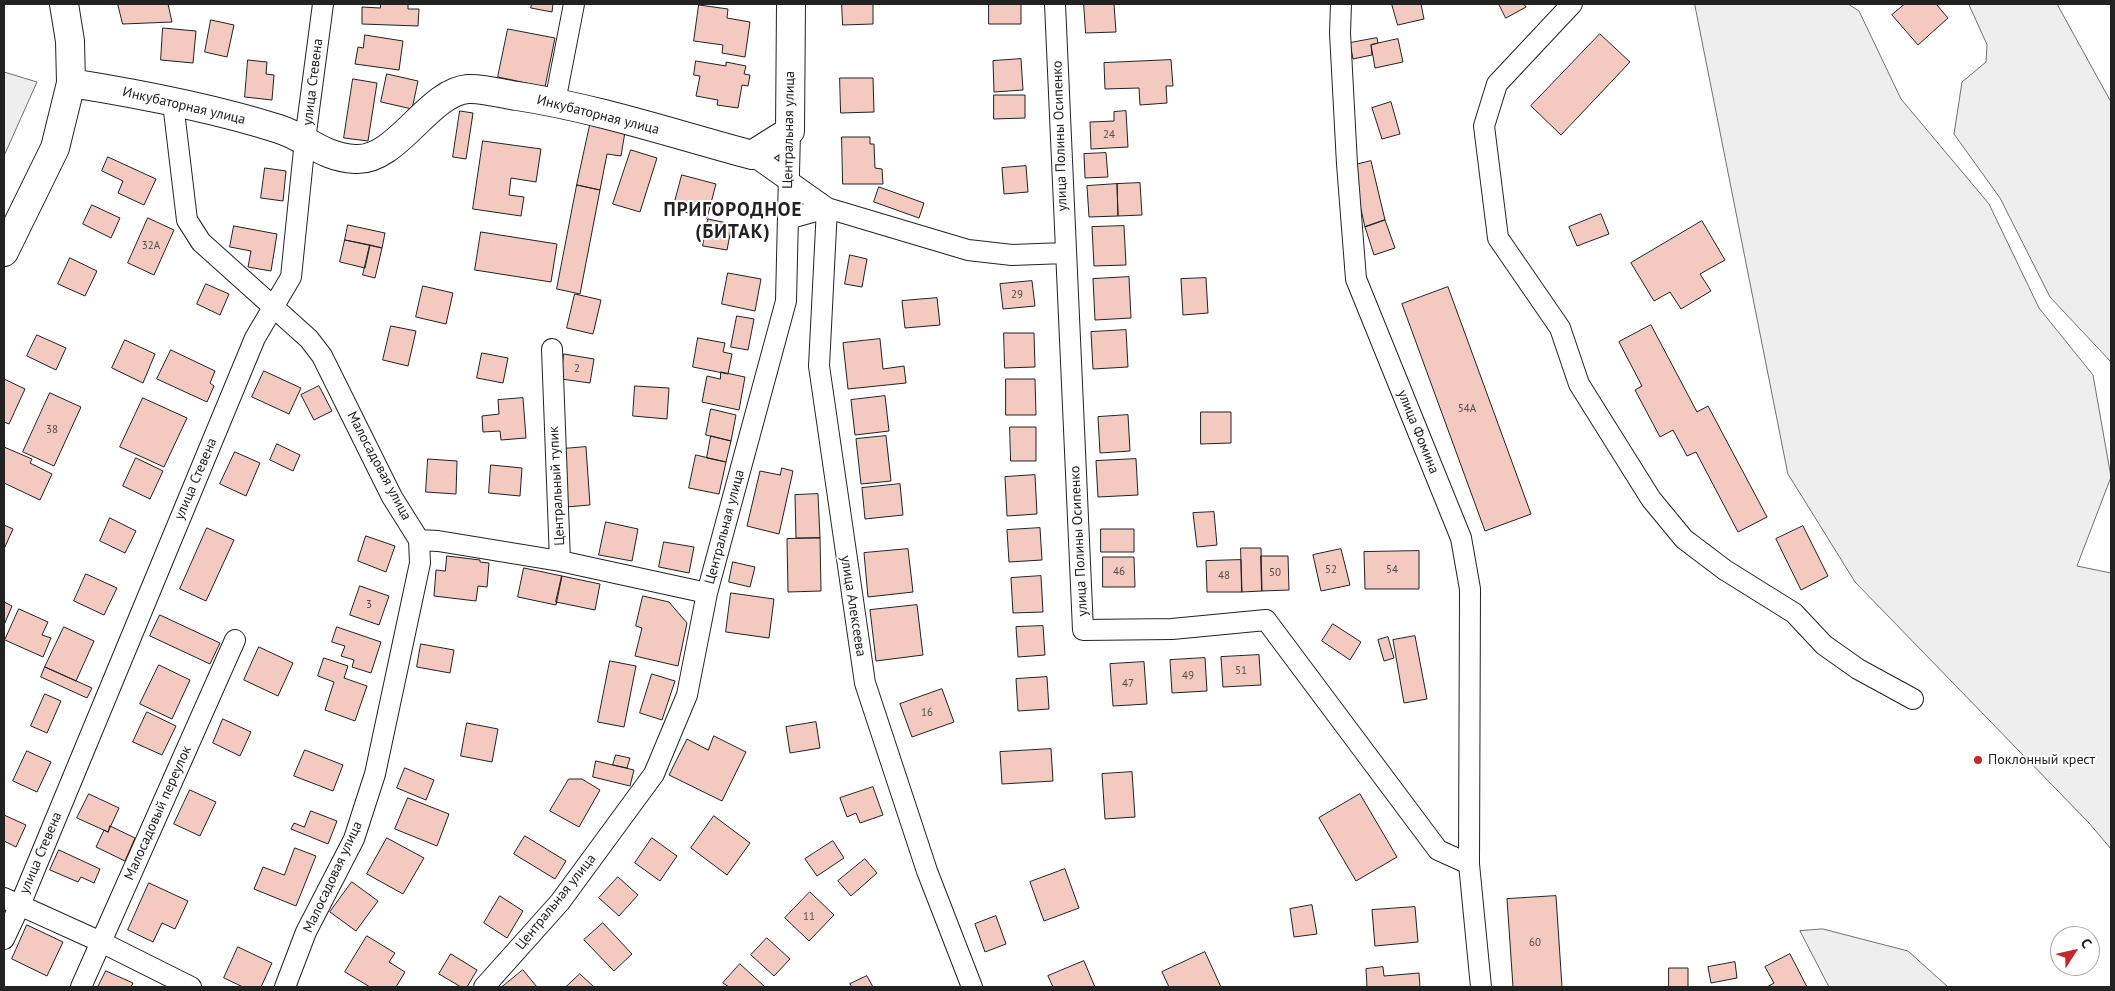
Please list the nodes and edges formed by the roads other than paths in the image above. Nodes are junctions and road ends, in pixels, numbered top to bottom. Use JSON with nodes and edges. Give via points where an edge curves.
{"nodes":[{"id":1,"x":64,"y":4,"type":"edge"},
{"id":2,"x":323,"y":4,"type":"edge"},
{"id":3,"x":574,"y":4,"type":"edge"},
{"id":4,"x":791,"y":4,"type":"edge"},
{"id":5,"x":1055,"y":4,"type":"edge"},
{"id":6,"x":1341,"y":4,"type":"edge"},
{"id":7,"x":1572,"y":4,"type":"edge"},
{"id":8,"x":72,"y":83,"type":"junction"},
{"id":9,"x":555,"y":102,"type":"junction"},
{"id":10,"x":173,"y":103,"type":"junction"},
{"id":11,"x":790,"y":131,"type":"junction"},
{"id":12,"x":305,"y":140,"type":"junction"},
{"id":13,"x":752,"y":155,"type":"junction"},
{"id":14,"x":789,"y":181,"type":"junction"},
{"id":15,"x":827,"y":208,"type":"junction"},
{"id":16,"x":788,"y":219,"type":"junction"},
{"id":17,"x":4,"y":252,"type":"edge"},
{"id":18,"x":1065,"y":253,"type":"junction"},
{"id":19,"x":273,"y":308,"type":"junction"},
{"id":20,"x":552,"y":350,"type":"dead end"},
{"id":21,"x":419,"y":540,"type":"junction"},
{"id":22,"x":560,"y":561,"type":"junction"},
{"id":23,"x":708,"y":593,"type":"junction"},
{"id":24,"x":235,"y":640,"type":"dead end"},
{"id":25,"x":1913,"y":699,"type":"dead end"},
{"id":26,"x":1469,"y":864,"type":"junction"},
{"id":27,"x":12,"y":901,"type":"edge"},
{"id":28,"x":4,"y":939,"type":"edge"},
{"id":29,"x":101,"y":942,"type":"junction"},
{"id":30,"x":81,"y":987,"type":"edge"},
{"id":31,"x":191,"y":987,"type":"edge"},
{"id":32,"x":285,"y":987,"type":"edge"},
{"id":33,"x":484,"y":987,"type":"edge"},
{"id":34,"x":972,"y":987,"type":"edge"},
{"id":35,"x":1481,"y":987,"type":"edge"}],
"edges":[{"from":1,"to":8,"type":"street"},
{"from":2,"to":12,"type":"street","name":"улица Стевена"},
{"from":3,"to":9,"type":"street"},
{"from":4,"to":11,"type":"street","name":"Центральная улица"},
{"from":5,"to":18,"type":"street","name":"улица Полины Осипенко"},
{"from":6,"to":26,"type":"street","name":"улица Фомина","via":[[1347,164],[1356,279],[1461,538],[1470,589]]},
{"from":7,"to":25,"type":"street","via":[[1497,84],[1484,126],[1498,238],[1560,328],[1579,384],[1651,499],[1684,539],[1725,570],[1794,613],[1824,645],[1858,669]]},
{"from":8,"to":10,"type":"street","name":"Инкубаторная улица","via":[[131,92]]},
{"from":8,"to":17,"type":"street","via":[[56,148]]},
{"from":9,"to":12,"type":"street","name":"Инкубаторная улица","via":[[468,89],[446,96],[378,154],[357,160],[327,154]]},
{"from":9,"to":13,"type":"street","name":"Инкубаторная улица"},
{"from":10,"to":12,"type":"street","name":"Инкубаторная улица","via":[[280,129]]},
{"from":10,"to":19,"type":"street","name":"Малосадовая улица","via":[[187,220],[200,242]]},
{"from":11,"to":13,"type":"street"},
{"from":11,"to":14,"type":"street","name":"Центральная улица"},
{"from":12,"to":19,"type":"street","name":"улица Стевена","via":[[291,277]]},
{"from":13,"to":14,"type":"street","name":"Инкубаторная улица"},
{"from":14,"to":15,"type":"street","name":"Инкубаторная улица"},
{"from":14,"to":16,"type":"street","name":"Центральная улица"},
{"from":15,"to":16,"type":"street"},
{"from":15,"to":18,"type":"street","via":[[968,250],[1012,255]]},
{"from":15,"to":34,"type":"street","name":"улица Алексеева","via":[[818,366],[865,683],[927,871]]},
{"from":16,"to":23,"type":"street","name":"Центральная улица","via":[[786,301]]},
{"from":18,"to":26,"type":"street","name":"улица Полины Осипенко","via":[[1083,630],[1172,629],[1266,620],[1438,850]]},
{"from":19,"to":21,"type":"street","name":"Малосадовая улица","via":[[309,339],[322,356],[392,497]]},
{"from":19,"to":27,"type":"street","name":"улица Стевена","via":[[255,338]]},
{"from":20,"to":22,"type":"street","name":"Центральный тупик"},
{"from":21,"to":22,"type":"street"},
{"from":21,"to":32,"type":"street","name":"Малосадовая улица","via":[[420,563],[375,774],[354,839],[306,932]]},
{"from":22,"to":23,"type":"street","name":"Центральный тупик"},
{"from":23,"to":33,"type":"street","name":"Центральная улица","via":[[687,695],[654,774],[560,902]]},
{"from":24,"to":29,"type":"street","name":"Малосадовый переулок"},
{"from":26,"to":35,"type":"street"},
{"from":27,"to":28,"type":"street","name":"улица Стевена"},
{"from":27,"to":29,"type":"street"},
{"from":29,"to":30,"type":"street","name":"Малосадовый переулок"},
{"from":29,"to":31,"type":"street"}]}
